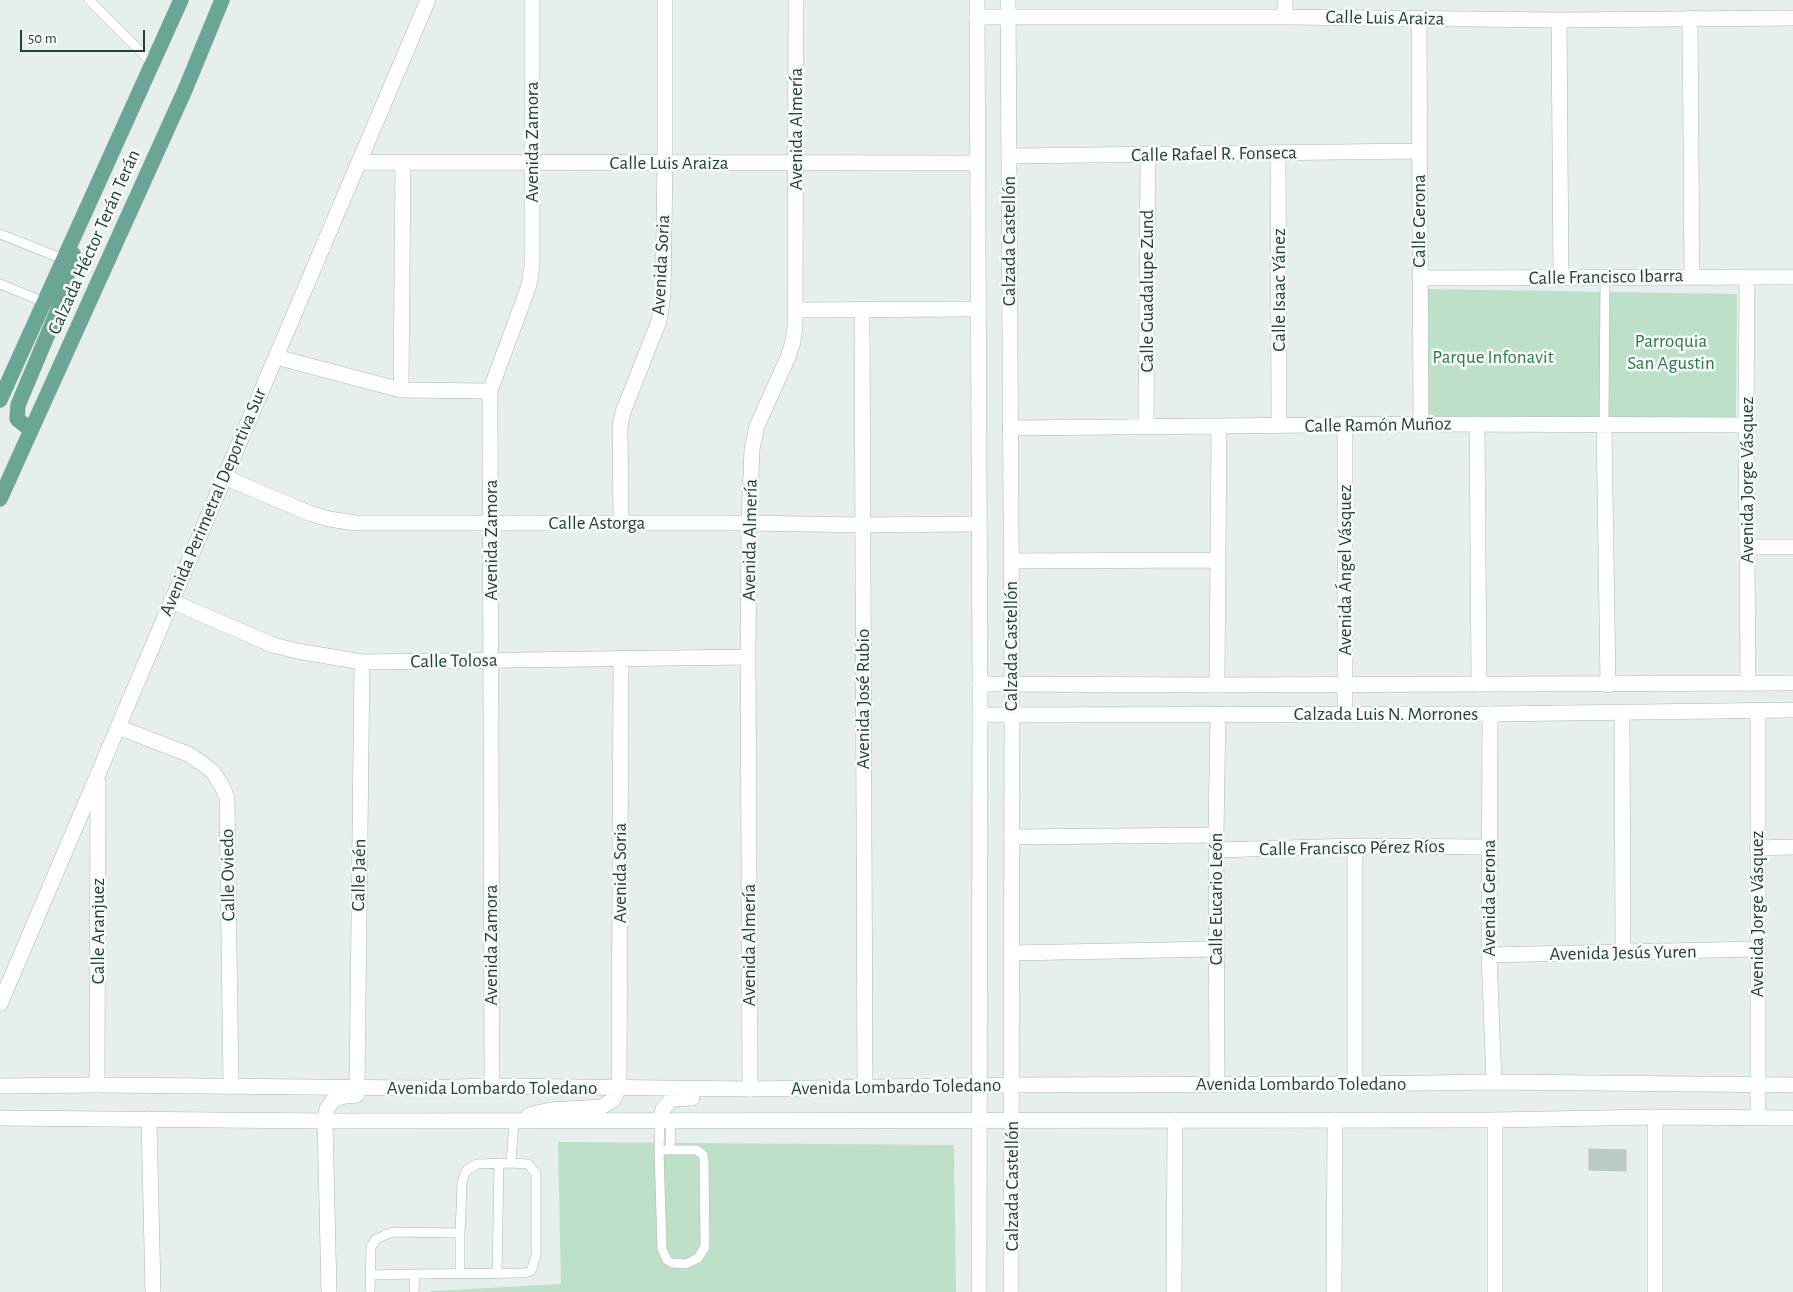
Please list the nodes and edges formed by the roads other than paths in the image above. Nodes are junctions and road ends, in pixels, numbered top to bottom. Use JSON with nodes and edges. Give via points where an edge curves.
{"nodes":[{"id":1,"x":89,"y":0,"type":"edge"},
{"id":2,"x":181,"y":0,"type":"edge"},
{"id":3,"x":212,"y":0,"type":"edge"},
{"id":4,"x":222,"y":0,"type":"edge"},
{"id":5,"x":428,"y":0,"type":"edge"},
{"id":6,"x":532,"y":0,"type":"edge"},
{"id":7,"x":665,"y":0,"type":"edge"},
{"id":8,"x":796,"y":0,"type":"edge"},
{"id":9,"x":977,"y":0,"type":"edge"},
{"id":10,"x":1008,"y":0,"type":"edge"},
{"id":11,"x":1285,"y":0,"type":"edge"},
{"id":12,"x":976,"y":17,"type":"junction"},
{"id":13,"x":1008,"y":17,"type":"junction"},
{"id":14,"x":1285,"y":17,"type":"junction"},
{"id":15,"x":1419,"y":18,"type":"junction"},
{"id":16,"x":1690,"y":18,"type":"junction"},
{"id":17,"x":1793,"y":18,"type":"edge"},
{"id":18,"x":1559,"y":20,"type":"junction"},
{"id":19,"x":153,"y":64,"type":"junction"},
{"id":20,"x":172,"y":118,"type":"junction"},
{"id":21,"x":1419,"y":151,"type":"junction"},
{"id":22,"x":1278,"y":153,"type":"junction"},
{"id":23,"x":1148,"y":155,"type":"junction"},
{"id":24,"x":1010,"y":156,"type":"junction"},
{"id":25,"x":360,"y":162,"type":"junction"},
{"id":26,"x":403,"y":162,"type":"junction"},
{"id":27,"x":532,"y":162,"type":"junction"},
{"id":28,"x":665,"y":163,"type":"junction"},
{"id":29,"x":796,"y":163,"type":"junction"},
{"id":30,"x":977,"y":163,"type":"junction"},
{"id":31,"x":82,"y":216,"type":"junction"},
{"id":32,"x":0,"y":234,"type":"edge"},
{"id":33,"x":63,"y":259,"type":"junction"},
{"id":34,"x":1605,"y":277,"type":"junction"},
{"id":35,"x":1692,"y":277,"type":"junction"},
{"id":36,"x":1747,"y":277,"type":"junction"},
{"id":37,"x":1793,"y":277,"type":"edge"},
{"id":38,"x":1420,"y":278,"type":"junction"},
{"id":39,"x":1562,"y":278,"type":"junction"},
{"id":40,"x":0,"y":284,"type":"edge"},
{"id":41,"x":44,"y":302,"type":"junction"},
{"id":42,"x":862,"y":309,"type":"junction"},
{"id":43,"x":977,"y":309,"type":"junction"},
{"id":44,"x":796,"y":310,"type":"junction"},
{"id":45,"x":276,"y":357,"type":"junction"},
{"id":46,"x":401,"y":390,"type":"junction"},
{"id":47,"x":490,"y":391,"type":"junction"},
{"id":48,"x":0,"y":400,"type":"edge"},
{"id":49,"x":1421,"y":424,"type":"junction"},
{"id":50,"x":1477,"y":424,"type":"junction"},
{"id":51,"x":1604,"y":424,"type":"junction"},
{"id":52,"x":1345,"y":425,"type":"junction"},
{"id":53,"x":1746,"y":425,"type":"junction"},
{"id":54,"x":1219,"y":426,"type":"junction"},
{"id":55,"x":1279,"y":426,"type":"junction"},
{"id":56,"x":1146,"y":427,"type":"junction"},
{"id":57,"x":1010,"y":428,"type":"junction"},
{"id":58,"x":31,"y":430,"type":"junction"},
{"id":59,"x":224,"y":477,"type":"junction"},
{"id":60,"x":0,"y":499,"type":"edge"},
{"id":61,"x":622,"y":523,"type":"junction"},
{"id":62,"x":749,"y":523,"type":"junction"},
{"id":63,"x":491,"y":524,"type":"junction"},
{"id":64,"x":978,"y":524,"type":"junction"},
{"id":65,"x":862,"y":525,"type":"junction"},
{"id":66,"x":1747,"y":548,"type":"junction"},
{"id":67,"x":1793,"y":548,"type":"edge"},
{"id":68,"x":1217,"y":560,"type":"junction"},
{"id":69,"x":1011,"y":561,"type":"junction"},
{"id":70,"x":170,"y":601,"type":"junction"},
{"id":71,"x":748,"y":657,"type":"junction"},
{"id":72,"x":621,"y":658,"type":"junction"},
{"id":73,"x":491,"y":660,"type":"junction"},
{"id":74,"x":362,"y":662,"type":"junction"},
{"id":75,"x":1748,"y":683,"type":"junction"},
{"id":76,"x":1793,"y":683,"type":"edge"},
{"id":77,"x":980,"y":684,"type":"junction"},
{"id":78,"x":1012,"y":684,"type":"junction"},
{"id":79,"x":1346,"y":684,"type":"junction"},
{"id":80,"x":1479,"y":684,"type":"junction"},
{"id":81,"x":1608,"y":684,"type":"junction"},
{"id":82,"x":1217,"y":686,"type":"junction"},
{"id":83,"x":1758,"y":710,"type":"junction"},
{"id":84,"x":1793,"y":710,"type":"edge"},
{"id":85,"x":1622,"y":713,"type":"junction"},
{"id":86,"x":1011,"y":714,"type":"junction"},
{"id":87,"x":1218,"y":714,"type":"junction"},
{"id":88,"x":1345,"y":714,"type":"junction"},
{"id":89,"x":1490,"y":714,"type":"junction"},
{"id":90,"x":980,"y":715,"type":"junction"},
{"id":91,"x":118,"y":727,"type":"junction"},
{"id":92,"x":98,"y":776,"type":"junction"},
{"id":93,"x":1012,"y":836,"type":"junction"},
{"id":94,"x":1216,"y":842,"type":"junction"},
{"id":95,"x":1355,"y":846,"type":"junction"},
{"id":96,"x":1488,"y":847,"type":"junction"},
{"id":97,"x":1793,"y":847,"type":"edge"},
{"id":98,"x":1757,"y":848,"type":"junction"},
{"id":99,"x":1216,"y":949,"type":"junction"},
{"id":100,"x":1757,"y":949,"type":"junction"},
{"id":101,"x":1012,"y":953,"type":"junction"},
{"id":102,"x":1623,"y":953,"type":"junction"},
{"id":103,"x":1489,"y":955,"type":"junction"},
{"id":104,"x":0,"y":1004,"type":"edge"},
{"id":105,"x":1494,"y":1082,"type":"junction"},
{"id":106,"x":1217,"y":1084,"type":"junction"},
{"id":107,"x":1355,"y":1084,"type":"junction"},
{"id":108,"x":1758,"y":1084,"type":"junction"},
{"id":109,"x":97,"y":1085,"type":"junction"},
{"id":110,"x":1012,"y":1085,"type":"junction"},
{"id":111,"x":1793,"y":1085,"type":"edge"},
{"id":112,"x":0,"y":1086,"type":"edge"},
{"id":113,"x":492,"y":1086,"type":"junction"},
{"id":114,"x":980,"y":1086,"type":"junction"},
{"id":115,"x":231,"y":1087,"type":"junction"},
{"id":116,"x":356,"y":1088,"type":"junction"},
{"id":117,"x":417,"y":1088,"type":"junction"},
{"id":118,"x":619,"y":1088,"type":"junction"},
{"id":119,"x":865,"y":1088,"type":"junction"},
{"id":120,"x":750,"y":1089,"type":"junction"},
{"id":121,"x":1655,"y":1117,"type":"junction"},
{"id":122,"x":0,"y":1118,"type":"edge"},
{"id":123,"x":1758,"y":1118,"type":"junction"},
{"id":124,"x":1793,"y":1118,"type":"edge"},
{"id":125,"x":149,"y":1119,"type":"junction"},
{"id":126,"x":980,"y":1120,"type":"junction"},
{"id":127,"x":1012,"y":1120,"type":"junction"},
{"id":128,"x":1175,"y":1120,"type":"junction"},
{"id":129,"x":1335,"y":1120,"type":"junction"},
{"id":130,"x":1495,"y":1120,"type":"junction"},
{"id":131,"x":325,"y":1121,"type":"junction"},
{"id":132,"x":514,"y":1121,"type":"junction"},
{"id":133,"x":665,"y":1121,"type":"junction"},
{"id":134,"x":670,"y":1149,"type":"junction"},
{"id":135,"x":659,"y":1150,"type":"junction"},
{"id":136,"x":511,"y":1163,"type":"junction"},
{"id":137,"x":499,"y":1164,"type":"junction"},
{"id":138,"x":460,"y":1233,"type":"junction"},
{"id":139,"x":414,"y":1274,"type":"junction"},
{"id":140,"x":460,"y":1274,"type":"junction"},
{"id":141,"x":497,"y":1274,"type":"junction"},
{"id":142,"x":370,"y":1275,"type":"junction"},
{"id":143,"x":153,"y":1292,"type":"edge"},
{"id":144,"x":329,"y":1292,"type":"edge"},
{"id":145,"x":370,"y":1292,"type":"edge"},
{"id":146,"x":414,"y":1292,"type":"edge"},
{"id":147,"x":979,"y":1292,"type":"edge"},
{"id":148,"x":1011,"y":1292,"type":"edge"},
{"id":149,"x":1174,"y":1292,"type":"edge"},
{"id":150,"x":1334,"y":1292,"type":"edge"},
{"id":151,"x":1495,"y":1292,"type":"edge"},
{"id":152,"x":1655,"y":1292,"type":"edge"}],
"edges":[{"from":1,"to":19,"type":"lane"},
{"from":2,"to":19,"type":"main road","name":"Calzada Héctor Terán Terán"},
{"from":3,"to":20,"type":"main road","via":[[174,89]]},
{"from":4,"to":20,"type":"main road","name":"Calzada Héctor Terán Terán"},
{"from":5,"to":25,"type":"street","name":"Avenida Perimetral Deportiva Sur"},
{"from":6,"to":27,"type":"street","name":"Avenida Zamora"},
{"from":7,"to":28,"type":"street","name":"Avenida Soria"},
{"from":8,"to":29,"type":"street","name":"Avenida Almería"},
{"from":9,"to":12,"type":"street","name":"Calzada Castellón"},
{"from":10,"to":13,"type":"street","name":"Calzada Castellón"},
{"from":11,"to":14,"type":"street"},
{"from":12,"to":13,"type":"street","name":"Calle Luis Araiza"},
{"from":12,"to":30,"type":"street","name":"Calzada Castellón"},
{"from":13,"to":14,"type":"street","name":"Calle Luis Araiza"},
{"from":13,"to":24,"type":"street","name":"Calzada Castellón"},
{"from":14,"to":15,"type":"street","name":"Calle Luis Araiza"},
{"from":15,"to":18,"type":"street","name":"Calle Luis Araiza"},
{"from":15,"to":21,"type":"street","name":"Calle Gerona"},
{"from":16,"to":17,"type":"street","name":"Calle Luis Araiza"},
{"from":16,"to":18,"type":"street","name":"Calle Luis Araiza"},
{"from":16,"to":35,"type":"street"},
{"from":18,"to":39,"type":"street"},
{"from":19,"to":31,"type":"main road","name":"Calzada Héctor Terán Terán"},
{"from":20,"to":58,"type":"main road","name":"Calzada Héctor Terán Terán"},
{"from":21,"to":22,"type":"street","name":"Calle Rafael R. Fonseca"},
{"from":21,"to":38,"type":"street","name":"Calle Gerona"},
{"from":22,"to":23,"type":"street","name":"Calle Rafael R. Fonseca"},
{"from":22,"to":55,"type":"street","name":"Calle Isaac Yánez"},
{"from":23,"to":24,"type":"street","name":"Calle Rafael R. Fonseca"},
{"from":23,"to":56,"type":"street","name":"Calle Guadalupe Zund"},
{"from":24,"to":57,"type":"street","name":"Calzada Castellón"},
{"from":25,"to":26,"type":"street","name":"Calle Luis Araiza"},
{"from":25,"to":45,"type":"street","name":"Avenida Perimetral Deportiva Sur"},
{"from":26,"to":27,"type":"street","name":"Calle Luis Araiza"},
{"from":26,"to":46,"type":"street"},
{"from":27,"to":28,"type":"street","name":"Calle Luis Araiza"},
{"from":27,"to":47,"type":"street","name":"Avenida Zamora","via":[[532,266],[529,285]]},
{"from":28,"to":29,"type":"street","name":"Calle Luis Araiza"},
{"from":28,"to":61,"type":"street","name":"Avenida Soria","via":[[662,302],[620,426]]},
{"from":29,"to":30,"type":"street","name":"Calle Luis Araiza"},
{"from":29,"to":44,"type":"street","name":"Avenida Almería"},
{"from":30,"to":43,"type":"street","name":"Calzada Castellón"},
{"from":31,"to":33,"type":"main road","name":"Calzada Héctor Terán Terán"},
{"from":31,"to":58,"type":"main road","via":[[58,310],[18,405],[17,419]]},
{"from":32,"to":33,"type":"lane"},
{"from":33,"to":41,"type":"main road","name":"Calzada Héctor Terán Terán"},
{"from":34,"to":35,"type":"street","name":"Calle Francisco Ibarra"},
{"from":34,"to":39,"type":"street","name":"Calle Francisco Ibarra"},
{"from":34,"to":51,"type":"lane"},
{"from":35,"to":36,"type":"street","name":"Calle Francisco Ibarra"},
{"from":36,"to":37,"type":"street","name":"Calle Francisco Ibarra"},
{"from":36,"to":53,"type":"street","name":"Avenida Jorge Vásquez"},
{"from":38,"to":39,"type":"street","name":"Calle Francisco Ibarra"},
{"from":38,"to":49,"type":"street","name":"Calle Gerona"},
{"from":40,"to":41,"type":"lane"},
{"from":41,"to":48,"type":"main road","name":"Calzada Héctor Terán Terán"},
{"from":42,"to":43,"type":"street"},
{"from":42,"to":44,"type":"street"},
{"from":42,"to":65,"type":"street","name":"Avenida José Rubio"},
{"from":43,"to":64,"type":"street","name":"Calzada Castellón"},
{"from":44,"to":62,"type":"street","name":"Avenida Almería","via":[[793,342],[754,437]]},
{"from":45,"to":46,"type":"street"},
{"from":45,"to":59,"type":"street","name":"Avenida Perimetral Deportiva Sur"},
{"from":46,"to":47,"type":"street"},
{"from":47,"to":63,"type":"street","name":"Avenida Zamora"},
{"from":49,"to":50,"type":"street","name":"Calle Ramón Muñoz"},
{"from":49,"to":52,"type":"street","name":"Calle Ramón Muñoz"},
{"from":50,"to":51,"type":"street","name":"Calle Ramón Muñoz"},
{"from":50,"to":80,"type":"street"},
{"from":51,"to":53,"type":"street","name":"Calle Ramón Muñoz"},
{"from":51,"to":81,"type":"street"},
{"from":52,"to":55,"type":"street","name":"Calle Ramón Muñoz"},
{"from":52,"to":79,"type":"street","name":"Avenida Ángel Vásquez"},
{"from":53,"to":66,"type":"street","name":"Avenida Jorge Vásquez"},
{"from":54,"to":55,"type":"street","name":"Calle Ramón Muñoz"},
{"from":54,"to":56,"type":"street","name":"Calle Ramón Muñoz"},
{"from":54,"to":68,"type":"street"},
{"from":56,"to":57,"type":"street","name":"Calle Ramón Muñoz"},
{"from":57,"to":69,"type":"street","name":"Calzada Castellón"},
{"from":58,"to":60,"type":"main road","name":"Calzada Héctor Terán Terán"},
{"from":59,"to":63,"type":"street","name":"Calle Astorga","via":[[329,519],[356,523]]},
{"from":59,"to":70,"type":"street","name":"Avenida Perimetral Deportiva Sur"},
{"from":61,"to":62,"type":"street","name":"Calle Astorga"},
{"from":61,"to":63,"type":"street","name":"Calle Astorga"},
{"from":62,"to":65,"type":"street","name":"Calle Astorga"},
{"from":62,"to":71,"type":"street","name":"Avenida Almería"},
{"from":63,"to":73,"type":"street","name":"Avenida Zamora"},
{"from":64,"to":65,"type":"street","name":"Calle Astorga"},
{"from":64,"to":77,"type":"street","name":"Calzada Castellón"},
{"from":65,"to":119,"type":"street","name":"Avenida José Rubio"},
{"from":66,"to":67,"type":"street"},
{"from":66,"to":75,"type":"street","name":"Avenida Jorge Vásquez"},
{"from":68,"to":69,"type":"street"},
{"from":68,"to":82,"type":"street"},
{"from":69,"to":78,"type":"street","name":"Calzada Castellón"},
{"from":70,"to":74,"type":"street","name":"Calle Tolosa","via":[[273,645]]},
{"from":70,"to":91,"type":"street","name":"Avenida Perimetral Deportiva Sur"},
{"from":71,"to":72,"type":"street","name":"Calle Tolosa"},
{"from":71,"to":120,"type":"street","name":"Avenida Almería"},
{"from":72,"to":73,"type":"street","name":"Calle Tolosa"},
{"from":72,"to":118,"type":"street","name":"Avenida Soria"},
{"from":73,"to":74,"type":"street","name":"Calle Tolosa"},
{"from":73,"to":113,"type":"street","name":"Avenida Zamora"},
{"from":74,"to":116,"type":"street","name":"Calle Jaén"},
{"from":75,"to":76,"type":"street","name":"Calzada Luis N. Morrones"},
{"from":75,"to":81,"type":"street","name":"Calzada Luis N. Morrones"},
{"from":77,"to":78,"type":"street","name":"Calzada Luis N. Morrones"},
{"from":77,"to":90,"type":"street","name":"Calzada Castellón"},
{"from":78,"to":82,"type":"street","name":"Calzada Luis N. Morrones"},
{"from":78,"to":86,"type":"street","name":"Calzada Castellón"},
{"from":79,"to":80,"type":"street","name":"Calzada Luis N. Morrones"},
{"from":79,"to":82,"type":"street","name":"Calzada Luis N. Morrones"},
{"from":79,"to":88,"type":"street","name":"Avenida Ángel Vásquez"},
{"from":80,"to":81,"type":"street","name":"Calzada Luis N. Morrones"},
{"from":83,"to":84,"type":"street","name":"Calzada Luis N. Morrones"},
{"from":83,"to":85,"type":"street","name":"Calzada Luis N. Morrones"},
{"from":83,"to":98,"type":"street","name":"Avenida Jorge Vásquez"},
{"from":85,"to":89,"type":"street","name":"Calzada Luis N. Morrones"},
{"from":85,"to":102,"type":"street"},
{"from":86,"to":87,"type":"street","name":"Calzada Luis N. Morrones"},
{"from":86,"to":90,"type":"street","name":"Calzada Luis N. Morrones"},
{"from":86,"to":93,"type":"street","name":"Calzada Castellón"},
{"from":87,"to":88,"type":"street","name":"Calzada Luis N. Morrones"},
{"from":87,"to":94,"type":"street","name":"Calle Eucario León"},
{"from":88,"to":89,"type":"street","name":"Calzada Luis N. Morrones"},
{"from":89,"to":96,"type":"street","name":"Avenida Gerona"},
{"from":90,"to":114,"type":"street","name":"Calzada Castellón"},
{"from":91,"to":92,"type":"street","name":"Avenida Perimetral Deportiva Sur"},
{"from":91,"to":115,"type":"street","name":"Calle Oviedo","via":[[188,754],[213,772],[227,798]]},
{"from":92,"to":104,"type":"street","name":"Avenida Perimetral Deportiva Sur"},
{"from":92,"to":109,"type":"street","name":"Calle Aranjuez"},
{"from":93,"to":94,"type":"street","name":"Calle Francisco Pérez Ríos"},
{"from":93,"to":101,"type":"street","name":"Calzada Castellón"},
{"from":94,"to":95,"type":"street","name":"Calle Francisco Pérez Ríos"},
{"from":94,"to":99,"type":"street","name":"Calle Eucario León"},
{"from":95,"to":96,"type":"street","name":"Calle Francisco Pérez Ríos"},
{"from":95,"to":107,"type":"street"},
{"from":96,"to":103,"type":"street","name":"Avenida Gerona"},
{"from":97,"to":98,"type":"street"},
{"from":98,"to":100,"type":"street","name":"Avenida Jorge Vásquez"},
{"from":99,"to":101,"type":"street"},
{"from":99,"to":106,"type":"street","name":"Calle Eucario León"},
{"from":100,"to":102,"type":"street","name":"Avenida Jesús Yuren"},
{"from":100,"to":108,"type":"street","name":"Avenida Jorge Vásquez"},
{"from":101,"to":110,"type":"street","name":"Calzada Castellón"},
{"from":102,"to":103,"type":"street","name":"Avenida Jesús Yuren"},
{"from":103,"to":105,"type":"street","name":"Avenida Gerona"},
{"from":105,"to":107,"type":"street","name":"Avenida Lombardo Toledano"},
{"from":105,"to":108,"type":"street","name":"Avenida Lombardo Toledano"},
{"from":106,"to":107,"type":"street","name":"Avenida Lombardo Toledano"},
{"from":106,"to":110,"type":"street","name":"Avenida Lombardo Toledano"},
{"from":108,"to":111,"type":"street","name":"Avenida Lombardo Toledano"},
{"from":108,"to":123,"type":"street","name":"Avenida Jorge Vásquez"},
{"from":109,"to":112,"type":"street","name":"Avenida Lombardo Toledano"},
{"from":109,"to":115,"type":"street","name":"Avenida Lombardo Toledano"},
{"from":110,"to":114,"type":"street","name":"Avenida Lombardo Toledano"},
{"from":110,"to":127,"type":"street","name":"Calzada Castellón"},
{"from":113,"to":117,"type":"street","name":"Avenida Lombardo Toledano"},
{"from":113,"to":118,"type":"street","name":"Avenida Lombardo Toledano"},
{"from":114,"to":119,"type":"street","name":"Avenida Lombardo Toledano"},
{"from":114,"to":126,"type":"street","name":"Calzada Castellón"},
{"from":115,"to":116,"type":"street","name":"Avenida Lombardo Toledano"},
{"from":116,"to":117,"type":"street","name":"Avenida Lombardo Toledano"},
{"from":117,"to":131,"type":"street","via":[[396,1094],[338,1098],[329,1104]]},
{"from":118,"to":120,"type":"street","name":"Avenida Lombardo Toledano"},
{"from":118,"to":132,"type":"street","via":[[613,1100],[601,1107],[539,1112]]},
{"from":119,"to":120,"type":"street","name":"Avenida Lombardo Toledano"},
{"from":120,"to":133,"type":"street","via":[[726,1096],[672,1099],[663,1109]]},
{"from":121,"to":123,"type":"street","name":"Avenida Lombardo Toledano"},
{"from":121,"to":130,"type":"street","name":"Avenida Lombardo Toledano"},
{"from":121,"to":152,"type":"street"},
{"from":122,"to":125,"type":"street","name":"Avenida Lombardo Toledano"},
{"from":123,"to":124,"type":"street","name":"Avenida Lombardo Toledano"},
{"from":125,"to":131,"type":"street","name":"Avenida Lombardo Toledano"},
{"from":125,"to":143,"type":"street"},
{"from":126,"to":127,"type":"street","name":"Avenida Lombardo Toledano"},
{"from":126,"to":133,"type":"street","name":"Avenida Lombardo Toledano"},
{"from":126,"to":147,"type":"street","name":"Calzada Castellón"},
{"from":127,"to":128,"type":"street","name":"Avenida Lombardo Toledano"},
{"from":127,"to":148,"type":"street","name":"Calzada Castellón"},
{"from":128,"to":129,"type":"street","name":"Avenida Lombardo Toledano"},
{"from":128,"to":149,"type":"street"},
{"from":129,"to":130,"type":"street","name":"Avenida Lombardo Toledano"},
{"from":129,"to":150,"type":"street"},
{"from":130,"to":151,"type":"street"},
{"from":131,"to":132,"type":"street","name":"Avenida Lombardo Toledano"},
{"from":131,"to":144,"type":"street"},
{"from":132,"to":133,"type":"street","name":"Avenida Lombardo Toledano"},
{"from":132,"to":136,"type":"lane"},
{"from":133,"to":134,"type":"lane"},
{"from":133,"to":135,"type":"lane"},
{"from":134,"to":135,"type":"lane"},
{"from":134,"to":135,"type":"lane","via":[[697,1150],[705,1162],[706,1247],[698,1258],[686,1264],[672,1263],[662,1249]]},
{"from":136,"to":137,"type":"lane"},
{"from":136,"to":141,"type":"lane","via":[[528,1164],[536,1173],[536,1256],[528,1273]]},
{"from":137,"to":138,"type":"lane","via":[[477,1164],[465,1173]]},
{"from":137,"to":141,"type":"lane"},
{"from":138,"to":140,"type":"lane"},
{"from":138,"to":142,"type":"lane","via":[[392,1232],[382,1236],[372,1242]]},
{"from":139,"to":140,"type":"lane"},
{"from":139,"to":142,"type":"lane"},
{"from":139,"to":146,"type":"lane"},
{"from":140,"to":141,"type":"lane"},
{"from":142,"to":145,"type":"lane"}]}
